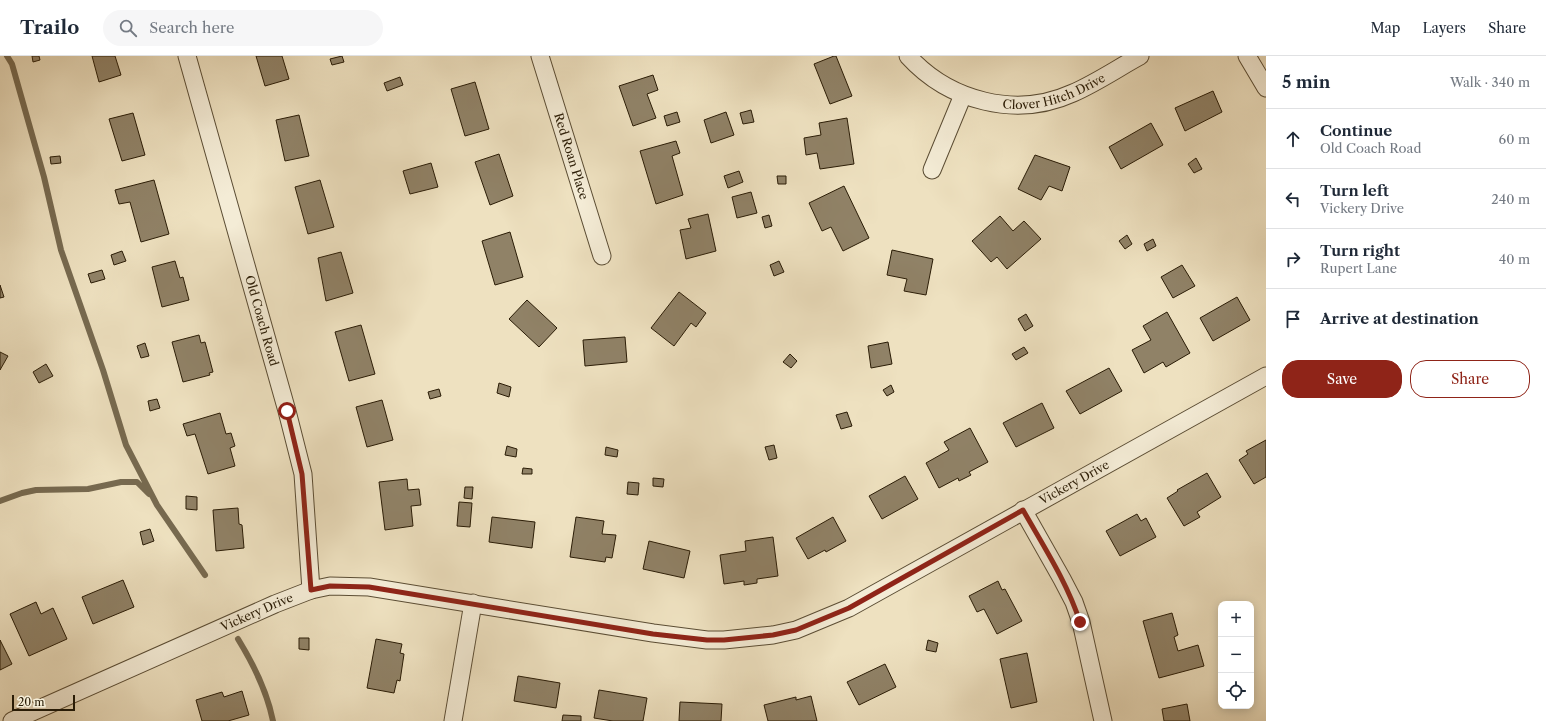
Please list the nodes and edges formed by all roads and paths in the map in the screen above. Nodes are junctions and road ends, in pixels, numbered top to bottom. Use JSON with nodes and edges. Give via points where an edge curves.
{"nodes":[{"id":1,"x":187,"y":56,"type":"edge"},
{"id":2,"x":540,"y":56,"type":"edge"},
{"id":3,"x":908,"y":56,"type":"edge"},
{"id":4,"x":1140,"y":56,"type":"edge"},
{"id":5,"x":1247,"y":56,"type":"edge"},
{"id":6,"x":1266,"y":88,"type":"edge"},
{"id":7,"x":963,"y":95,"type":"junction"},
{"id":8,"x":932,"y":170,"type":"dead end"},
{"id":9,"x":602,"y":256,"type":"dead end"},
{"id":10,"x":1266,"y":376,"type":"edge"},
{"id":11,"x":1023,"y":510,"type":"junction"},
{"id":12,"x":311,"y":590,"type":"junction"},
{"id":13,"x":473,"y":603,"type":"junction"},
{"id":14,"x":12,"y":721,"type":"edge"},
{"id":15,"x":454,"y":721,"type":"edge"},
{"id":16,"x":1103,"y":721,"type":"edge"}],
"edges":[{"from":1,"to":12,"type":"street","name":"Old Coach Road","via":[[287,411],[302,474]]},
{"from":2,"to":9,"type":"street","name":"Red Roan Place"},
{"from":3,"to":7,"type":"street","name":"Clover Hitch Drive","via":[[939,83]]},
{"from":4,"to":7,"type":"street","name":"Clover Hitch Drive","via":[[1073,94],[1044,103],[997,104]]},
{"from":5,"to":6,"type":"street"},
{"from":7,"to":8,"type":"street"},
{"from":10,"to":11,"type":"street","name":"Vickery Drive"},
{"from":11,"to":13,"type":"street","name":"Vickery Drive","via":[[849,608],[796,630],[773,635],[707,640],[653,634]]},
{"from":11,"to":16,"type":"street","via":[[1074,602]]},
{"from":12,"to":13,"type":"street","name":"Vickery Drive","via":[[330,586],[369,587]]},
{"from":12,"to":14,"type":"street","name":"Vickery Drive"},
{"from":13,"to":15,"type":"street"}]}
